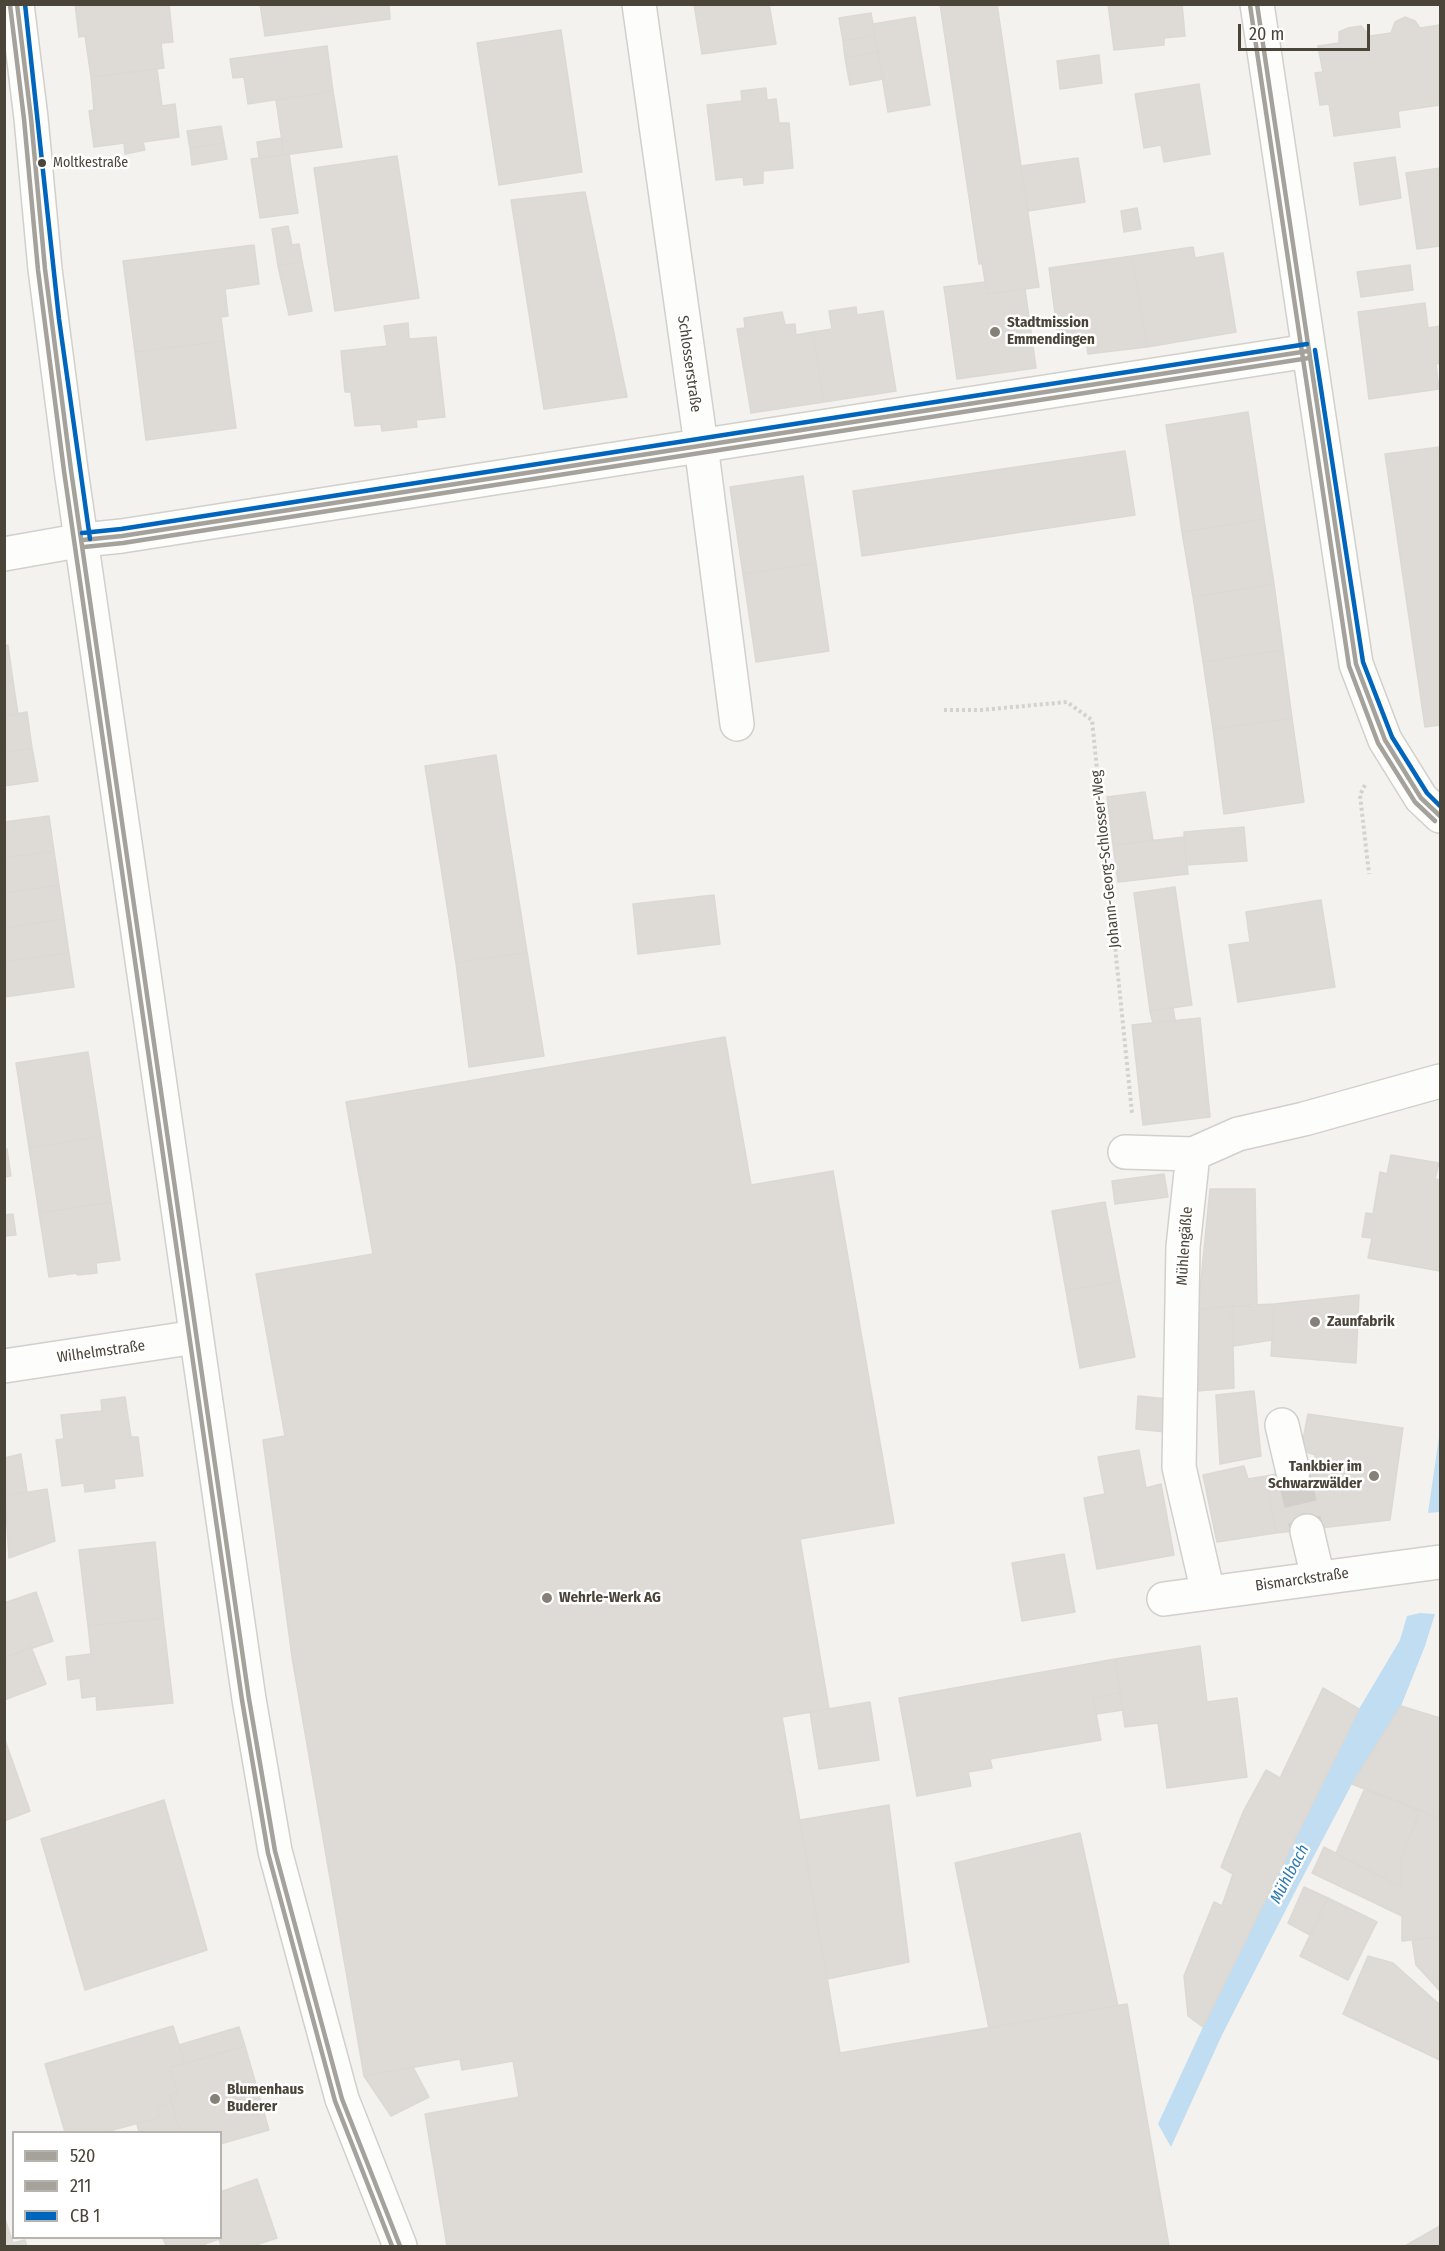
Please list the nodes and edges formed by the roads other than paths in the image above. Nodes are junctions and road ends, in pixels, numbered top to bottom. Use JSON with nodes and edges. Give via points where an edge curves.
{"nodes":[{"id":1,"x":17,"y":4,"type":"edge"},
{"id":2,"x":639,"y":4,"type":"edge"},
{"id":3,"x":1257,"y":4,"type":"edge"},
{"id":4,"x":1308,"y":351,"type":"junction"},
{"id":5,"x":701,"y":445,"type":"junction"},
{"id":6,"x":83,"y":540,"type":"junction"},
{"id":7,"x":4,"y":554,"type":"edge"},
{"id":8,"x":736,"y":724,"type":"dead end"},
{"id":9,"x":1440,"y":816,"type":"edge"},
{"id":10,"x":1440,"y":1081,"type":"edge"},
{"id":11,"x":1131,"y":1152,"type":"road end"},
{"id":12,"x":1193,"y":1154,"type":"junction"},
{"id":13,"x":196,"y":1337,"type":"junction"},
{"id":14,"x":4,"y":1366,"type":"edge"},
{"id":15,"x":1282,"y":1425,"type":"dead end"},
{"id":16,"x":1293,"y":1472,"type":"tunnel mouth"},
{"id":17,"x":1307,"y":1531,"type":"tunnel mouth"},
{"id":18,"x":1440,"y":1562,"type":"edge"},
{"id":19,"x":1318,"y":1578,"type":"junction"},
{"id":20,"x":1208,"y":1593,"type":"junction"},
{"id":21,"x":1164,"y":1599,"type":"dead end"},
{"id":22,"x":400,"y":2247,"type":"edge"}],
"edges":[{"from":1,"to":6,"type":"street","via":[[52,320]]},
{"from":2,"to":5,"type":"street","name":"Schlosserstraße"},
{"from":3,"to":4,"type":"street"},
{"from":4,"to":5,"type":"street"},
{"from":4,"to":9,"type":"street","via":[[1356,664],[1385,740],[1421,798]]},
{"from":5,"to":6,"type":"street"},
{"from":5,"to":8,"type":"street","name":"Schlosserstraße"},
{"from":6,"to":7,"type":"street"},
{"from":6,"to":13,"type":"street"},
{"from":10,"to":12,"type":"street","via":[[1239,1134]]},
{"from":11,"to":12,"type":"street"},
{"from":12,"to":20,"type":"street","name":"Mühlengäßle","via":[[1183,1247],[1179,1467]]},
{"from":13,"to":14,"type":"street","name":"Wilhelmstraße"},
{"from":13,"to":22,"type":"street","via":[[275,1851],[342,2099]]},
{"from":15,"to":16,"type":"street"},
{"from":17,"to":19,"type":"street"},
{"from":18,"to":19,"type":"street","name":"Bismarckstraße"},
{"from":19,"to":20,"type":"street","name":"Bismarckstraße"},
{"from":20,"to":21,"type":"street","name":"Bismarckstraße"}]}
